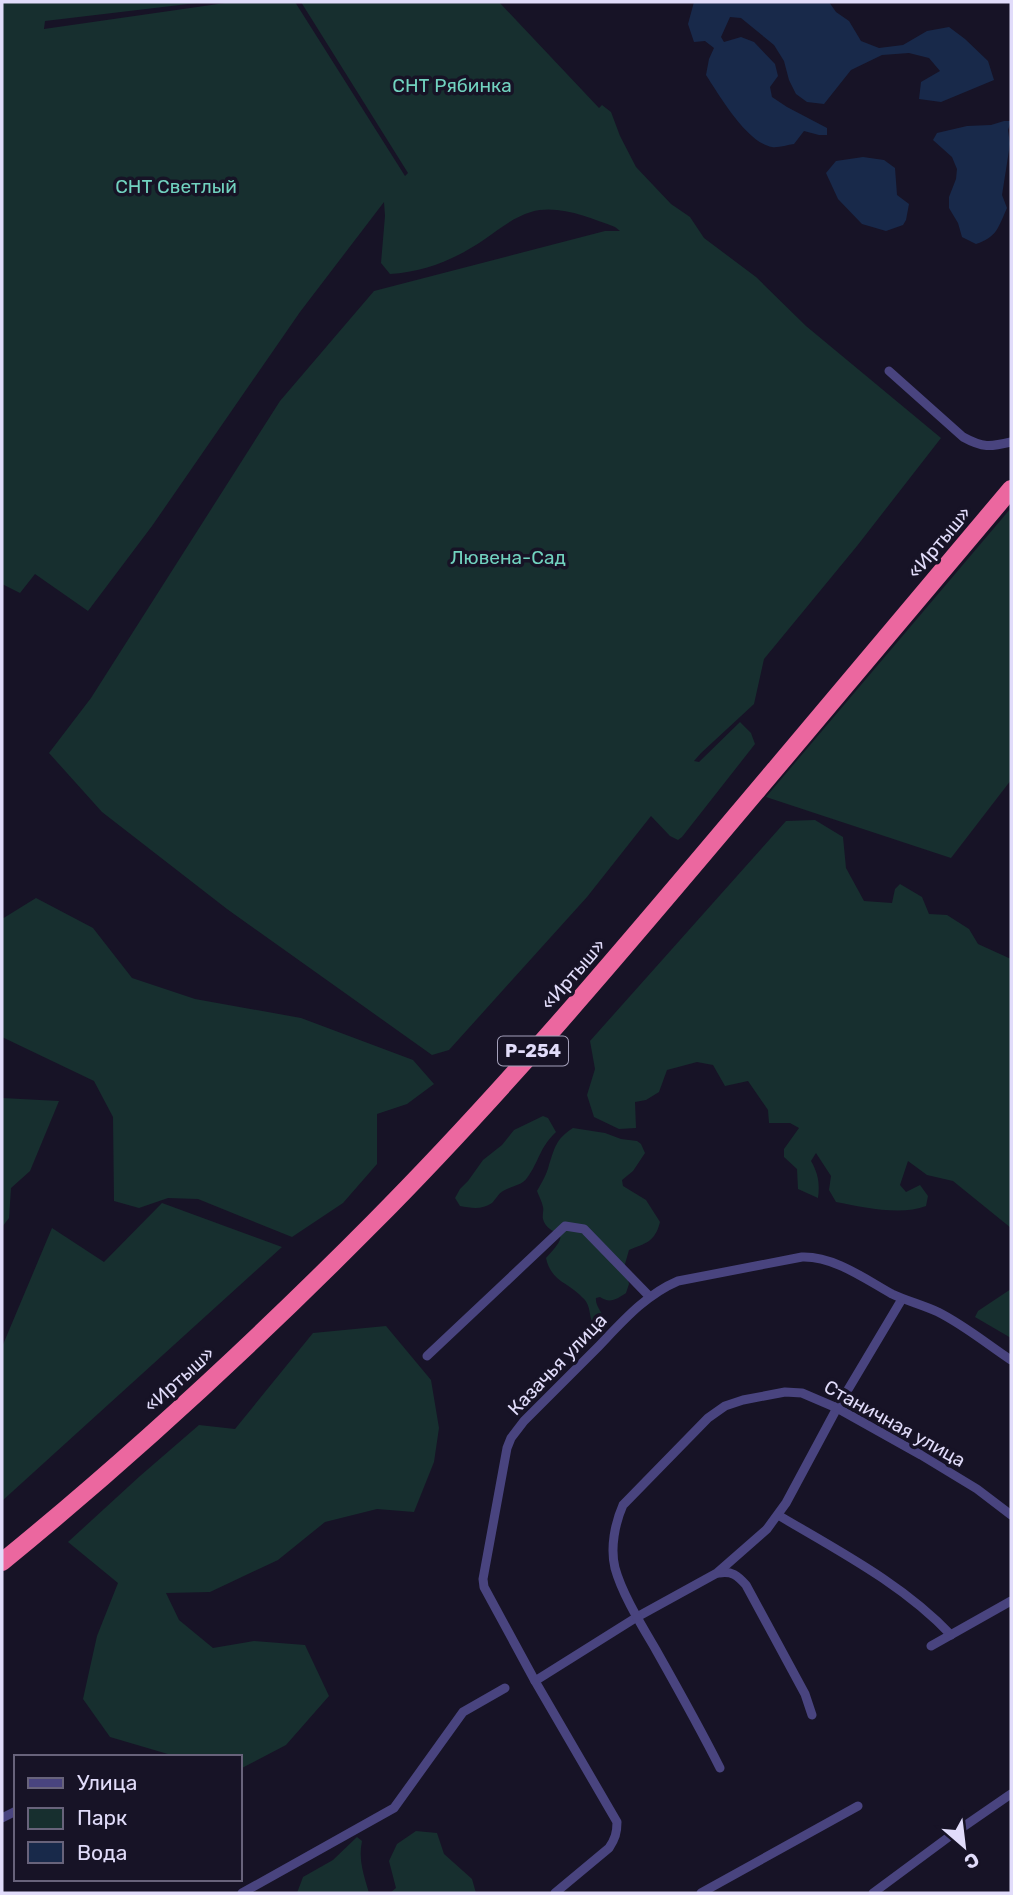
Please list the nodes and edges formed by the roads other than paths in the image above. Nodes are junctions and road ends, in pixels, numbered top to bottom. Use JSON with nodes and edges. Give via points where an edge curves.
{"nodes":[{"id":1,"x":889,"y":371,"type":"dead end"},
{"id":2,"x":1011,"y":442,"type":"edge"},
{"id":3,"x":1011,"y":489,"type":"edge"},
{"id":4,"x":649,"y":1296,"type":"junction"},
{"id":5,"x":902,"y":1299,"type":"junction"},
{"id":6,"x":427,"y":1356,"type":"dead end"},
{"id":7,"x":1011,"y":1360,"type":"edge"},
{"id":8,"x":837,"y":1408,"type":"junction"},
{"id":9,"x":778,"y":1514,"type":"junction"},
{"id":10,"x":1011,"y":1515,"type":"edge"},
{"id":11,"x":2,"y":1562,"type":"edge"},
{"id":12,"x":717,"y":1573,"type":"junction"},
{"id":13,"x":1011,"y":1601,"type":"edge"},
{"id":14,"x":637,"y":1617,"type":"junction"},
{"id":15,"x":951,"y":1635,"type":"junction"},
{"id":16,"x":931,"y":1646,"type":"dead end"},
{"id":17,"x":535,"y":1681,"type":"junction"},
{"id":18,"x":505,"y":1688,"type":"dead end"},
{"id":19,"x":812,"y":1715,"type":"dead end"},
{"id":20,"x":720,"y":1768,"type":"dead end"},
{"id":21,"x":1011,"y":1794,"type":"edge"},
{"id":22,"x":858,"y":1806,"type":"dead end"},
{"id":23,"x":243,"y":1893,"type":"edge"},
{"id":24,"x":555,"y":1893,"type":"edge"},
{"id":25,"x":701,"y":1893,"type":"edge"},
{"id":26,"x":873,"y":1893,"type":"edge"}],
"edges":[{"from":1,"to":2,"type":"street","via":[[963,437],[991,447]]},
{"from":3,"to":11,"type":"highway","name":"«Иртыш»","number":"Р-254","via":[[659,907],[375,1222],[128,1454]]},
{"from":4,"to":5,"type":"street","name":"Казачья улица","via":[[678,1281],[816,1257]]},
{"from":4,"to":6,"type":"street","via":[[584,1228],[565,1226]]},
{"from":4,"to":17,"type":"street","name":"Казачья улица","via":[[524,1421],[507,1448],[483,1579]]},
{"from":5,"to":7,"type":"street","name":"Казачья улица","via":[[958,1323]]},
{"from":5,"to":8,"type":"street"},
{"from":8,"to":9,"type":"street"},
{"from":8,"to":10,"type":"street","name":"Станичная улица","via":[[977,1489]]},
{"from":8,"to":14,"type":"street","name":"Станичная улица","via":[[794,1392],[725,1406],[623,1505],[616,1521],[614,1567]]},
{"from":9,"to":12,"type":"street","via":[[767,1530]]},
{"from":9,"to":15,"type":"street","via":[[902,1593]]},
{"from":12,"to":14,"type":"street"},
{"from":12,"to":19,"type":"street","via":[[729,1572],[746,1585]]},
{"from":13,"to":15,"type":"street"},
{"from":14,"to":17,"type":"street"},
{"from":14,"to":20,"type":"street","name":"Станичная улица"},
{"from":15,"to":16,"type":"street"},
{"from":17,"to":24,"type":"street","name":"Казачья улица","via":[[617,1822],[609,1848]]},
{"from":18,"to":23,"type":"street","via":[[463,1712],[394,1808]]},
{"from":21,"to":26,"type":"street"},
{"from":22,"to":25,"type":"street"}]}
